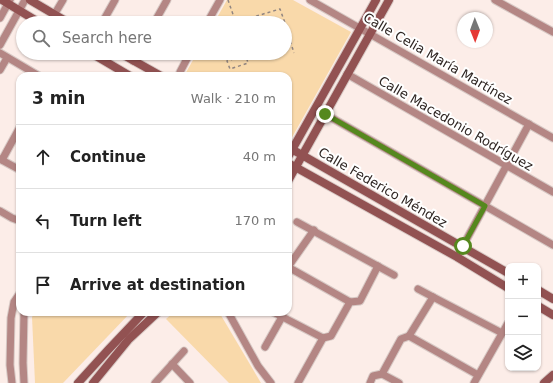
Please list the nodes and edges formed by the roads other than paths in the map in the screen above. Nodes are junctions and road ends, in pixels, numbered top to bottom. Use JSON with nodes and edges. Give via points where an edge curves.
{"nodes":[{"id":1,"x":25,"y":0,"type":"edge"},
{"id":2,"x":30,"y":0,"type":"edge"},
{"id":3,"x":63,"y":0,"type":"edge"},
{"id":4,"x":115,"y":0,"type":"edge"},
{"id":5,"x":167,"y":0,"type":"edge"},
{"id":6,"x":220,"y":0,"type":"edge"},
{"id":7,"x":310,"y":0,"type":"edge"},
{"id":8,"x":376,"y":0,"type":"edge"},
{"id":9,"x":389,"y":0,"type":"edge"},
{"id":10,"x":495,"y":0,"type":"edge"},
{"id":11,"x":6,"y":1,"type":"edge"},
{"id":12,"x":323,"y":3,"type":"edge"},
{"id":13,"x":19,"y":11,"type":"junction"},
{"id":14,"x":54,"y":15,"type":"joint"},
{"id":15,"x":16,"y":16,"type":"edge"},
{"id":16,"x":16,"y":16,"type":"edge"},
{"id":17,"x":28,"y":16,"type":"edge"},
{"id":18,"x":106,"y":16,"type":"edge"},
{"id":19,"x":158,"y":16,"type":"edge"},
{"id":20,"x":211,"y":16,"type":"edge"},
{"id":21,"x":0,"y":18,"type":"edge"},
{"id":22,"x":360,"y":28,"type":"junction"},
{"id":23,"x":553,"y":32,"type":"edge"},
{"id":24,"x":369,"y":34,"type":"junction"},
{"id":25,"x":0,"y":45,"type":"edge"},
{"id":26,"x":0,"y":53,"type":"edge"},
{"id":27,"x":7,"y":58,"type":"junction"},
{"id":28,"x":103,"y":60,"type":"edge"},
{"id":29,"x":186,"y":60,"type":"edge"},
{"id":30,"x":133,"y":61,"type":"edge"},
{"id":31,"x":0,"y":70,"type":"edge"},
{"id":32,"x":32,"y":72,"type":"edge"},
{"id":33,"x":123,"y":72,"type":"edge"},
{"id":34,"x":154,"y":72,"type":"edge"},
{"id":35,"x":180,"y":72,"type":"edge"},
{"id":36,"x":347,"y":74,"type":"junction"},
{"id":37,"x":325,"y":114,"type":"junction"},
{"id":38,"x":529,"y":124,"type":"junction"},
{"id":39,"x":16,"y":134,"type":"edge"},
{"id":40,"x":553,"y":138,"type":"edge"},
{"id":41,"x":292,"y":145,"type":"edge"},
{"id":42,"x":292,"y":149,"type":"edge"},
{"id":43,"x":303,"y":155,"type":"junction"},
{"id":44,"x":1,"y":159,"type":"edge"},
{"id":45,"x":292,"y":166,"type":"edge"},
{"id":46,"x":507,"y":166,"type":"junction"},
{"id":47,"x":16,"y":168,"type":"edge"},
{"id":48,"x":553,"y":192,"type":"edge"},
{"id":49,"x":485,"y":206,"type":"junction"},
{"id":50,"x":0,"y":211,"type":"edge"},
{"id":51,"x":16,"y":220,"type":"edge"},
{"id":52,"x":297,"y":222,"type":"dead end"},
{"id":53,"x":314,"y":230,"type":"junction"},
{"id":54,"x":553,"y":245,"type":"edge"},
{"id":55,"x":463,"y":246,"type":"junction"},
{"id":56,"x":457,"y":257,"type":"junction"},
{"id":57,"x":292,"y":261,"type":"edge"},
{"id":58,"x":378,"y":266,"type":"junction"},
{"id":59,"x":292,"y":269,"type":"edge"},
{"id":60,"x":505,"y":271,"type":"edge"},
{"id":61,"x":394,"y":275,"type":"dead end"},
{"id":62,"x":505,"y":286,"type":"edge"},
{"id":63,"x":418,"y":289,"type":"dead end"},
{"id":64,"x":541,"y":292,"type":"edge"},
{"id":65,"x":433,"y":297,"type":"junction"},
{"id":66,"x":16,"y":299,"type":"edge"},
{"id":67,"x":553,"y":299,"type":"edge"},
{"id":68,"x":350,"y":302,"type":"junction"},
{"id":69,"x":541,"y":308,"type":"edge"},
{"id":70,"x":553,"y":315,"type":"edge"},
{"id":71,"x":24,"y":316,"type":"edge"},
{"id":72,"x":140,"y":316,"type":"edge"},
{"id":73,"x":154,"y":316,"type":"edge"},
{"id":74,"x":233,"y":316,"type":"edge"},
{"id":75,"x":282,"y":317,"type":"joint"},
{"id":76,"x":505,"y":328,"type":"edge"},
{"id":77,"x":502,"y":333,"type":"junction"},
{"id":78,"x":409,"y":336,"type":"junction"},
{"id":79,"x":323,"y":338,"type":"junction"},
{"id":80,"x":265,"y":347,"type":"dead end"},
{"id":81,"x":184,"y":351,"type":"dead end"},
{"id":82,"x":172,"y":364,"type":"junction"},
{"id":83,"x":382,"y":374,"type":"junction"},
{"id":84,"x":478,"y":375,"type":"junction"},
{"id":85,"x":553,"y":375,"type":"edge"},
{"id":86,"x":12,"y":383,"type":"edge"},
{"id":87,"x":24,"y":383,"type":"edge"},
{"id":88,"x":78,"y":383,"type":"edge"},
{"id":89,"x":93,"y":383,"type":"edge"},
{"id":90,"x":155,"y":383,"type":"edge"},
{"id":91,"x":190,"y":383,"type":"edge"},
{"id":92,"x":271,"y":383,"type":"edge"},
{"id":93,"x":298,"y":383,"type":"edge"},
{"id":94,"x":370,"y":383,"type":"edge"},
{"id":95,"x":399,"y":383,"type":"edge"},
{"id":96,"x":474,"y":383,"type":"edge"},
{"id":97,"x":544,"y":383,"type":"edge"}],
"edges":[{"from":1,"to":13,"type":"street"},
{"from":2,"to":14,"type":"street"},
{"from":3,"to":14,"type":"street"},
{"from":4,"to":18,"type":"street"},
{"from":5,"to":19,"type":"street"},
{"from":6,"to":20,"type":"street"},
{"from":7,"to":12,"type":"street","name":"Calle Celia María Martínez"},
{"from":8,"to":22,"type":"street"},
{"from":9,"to":24,"type":"street"},
{"from":10,"to":23,"type":"street"},
{"from":11,"to":13,"type":"street"},
{"from":11,"to":21,"type":"street"},
{"from":12,"to":22,"type":"street","name":"Calle Celia María Martínez"},
{"from":13,"to":16,"type":"street"},
{"from":13,"to":17,"type":"street"},
{"from":15,"to":25,"type":"street"},
{"from":22,"to":24,"type":"street","name":"Calle Celia María Martínez"},
{"from":22,"to":41,"type":"street"},
{"from":24,"to":36,"type":"street"},
{"from":24,"to":38,"type":"street","name":"Calle Celia María Martínez"},
{"from":26,"to":27,"type":"street"},
{"from":27,"to":31,"type":"street"},
{"from":27,"to":32,"type":"street"},
{"from":28,"to":33,"type":"street"},
{"from":29,"to":35,"type":"street"},
{"from":30,"to":34,"type":"street"},
{"from":36,"to":37,"type":"street"},
{"from":36,"to":46,"type":"street","name":"Calle Macedonio Rodríguez"},
{"from":37,"to":43,"type":"street"},
{"from":37,"to":49,"type":"street"},
{"from":38,"to":40,"type":"street","name":"Calle Celia María Martínez"},
{"from":38,"to":46,"type":"street"},
{"from":39,"to":44,"type":"street"},
{"from":42,"to":43,"type":"street","name":"Calle Federico Méndez"},
{"from":43,"to":45,"type":"street"},
{"from":43,"to":55,"type":"street","name":"Calle Federico Méndez"},
{"from":44,"to":47,"type":"street"},
{"from":45,"to":56,"type":"street","name":"Calle Federico Méndez"},
{"from":46,"to":48,"type":"street","name":"Calle Macedonio Rodríguez"},
{"from":46,"to":49,"type":"street"},
{"from":49,"to":54,"type":"street"},
{"from":49,"to":55,"type":"street"},
{"from":50,"to":51,"type":"street"},
{"from":52,"to":53,"type":"street"},
{"from":53,"to":57,"type":"street"},
{"from":53,"to":58,"type":"street"},
{"from":55,"to":56,"type":"street"},
{"from":55,"to":60,"type":"street","name":"Calle Federico Méndez"},
{"from":56,"to":62,"type":"street","name":"Calle Federico Méndez"},
{"from":58,"to":61,"type":"street"},
{"from":58,"to":68,"type":"street","via":[[360,301]]},
{"from":59,"to":68,"type":"street"},
{"from":63,"to":65,"type":"street"},
{"from":64,"to":67,"type":"street"},
{"from":65,"to":77,"type":"street"},
{"from":65,"to":78,"type":"street"},
{"from":66,"to":86,"type":"street","via":[[11,318]]},
{"from":68,"to":79,"type":"street","via":[[332,336]]},
{"from":69,"to":70,"type":"street"},
{"from":71,"to":87,"type":"street"},
{"from":72,"to":88,"type":"street"},
{"from":73,"to":89,"type":"street","via":[[129,340]]},
{"from":74,"to":92,"type":"street","via":[[258,366]]},
{"from":75,"to":79,"type":"street"},
{"from":75,"to":80,"type":"street"},
{"from":76,"to":77,"type":"street"},
{"from":77,"to":84,"type":"street"},
{"from":78,"to":83,"type":"street","via":[[401,340]]},
{"from":78,"to":84,"type":"street"},
{"from":79,"to":93,"type":"street"},
{"from":81,"to":82,"type":"street"},
{"from":82,"to":90,"type":"street"},
{"from":82,"to":91,"type":"street"},
{"from":83,"to":94,"type":"street","via":[[374,376]]},
{"from":83,"to":95,"type":"street"},
{"from":84,"to":96,"type":"street"},
{"from":85,"to":97,"type":"street"}]}
